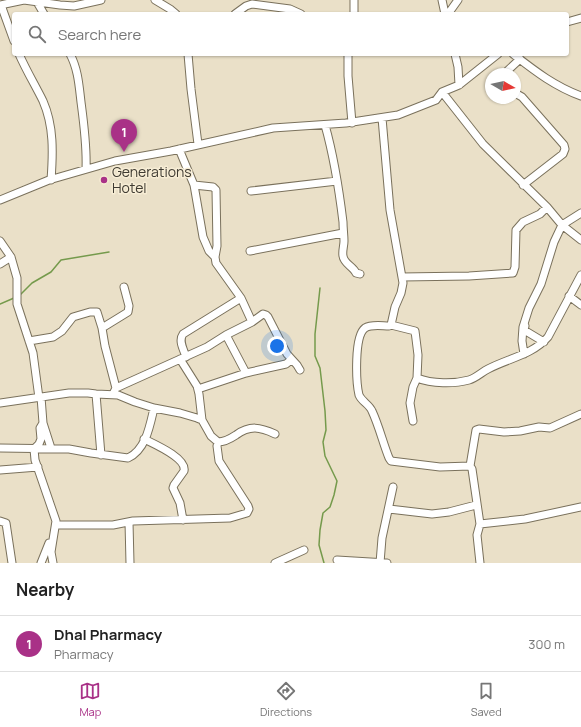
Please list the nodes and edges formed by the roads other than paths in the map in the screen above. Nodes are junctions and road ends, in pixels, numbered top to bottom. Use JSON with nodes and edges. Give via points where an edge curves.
{"nodes":[{"id":1,"x":24,"y":0,"type":"edge"},
{"id":2,"x":101,"y":0,"type":"edge"},
{"id":3,"x":155,"y":0,"type":"edge"},
{"id":4,"x":291,"y":0,"type":"edge"},
{"id":5,"x":354,"y":0,"type":"edge"},
{"id":6,"x":442,"y":0,"type":"edge"},
{"id":7,"x":458,"y":0,"type":"edge"},
{"id":8,"x":37,"y":2,"type":"junction"},
{"id":9,"x":49,"y":4,"type":"junction"},
{"id":10,"x":1,"y":5,"type":"edge"},
{"id":11,"x":290,"y":9,"type":"junction"},
{"id":12,"x":43,"y":12,"type":"edge"},
{"id":13,"x":45,"y":12,"type":"edge"},
{"id":14,"x":174,"y":12,"type":"edge"},
{"id":15,"x":238,"y":12,"type":"edge"},
{"id":16,"x":297,"y":12,"type":"edge"},
{"id":17,"x":354,"y":12,"type":"edge"},
{"id":18,"x":445,"y":12,"type":"edge"},
{"id":19,"x":448,"y":12,"type":"edge"},
{"id":20,"x":581,"y":18,"type":"edge"},
{"id":21,"x":569,"y":21,"type":"edge"},
{"id":22,"x":12,"y":35,"type":"edge"},
{"id":23,"x":20,"y":56,"type":"edge"},
{"id":24,"x":72,"y":56,"type":"edge"},
{"id":25,"x":188,"y":56,"type":"edge"},
{"id":26,"x":348,"y":56,"type":"edge"},
{"id":27,"x":455,"y":56,"type":"edge"},
{"id":28,"x":495,"y":56,"type":"edge"},
{"id":29,"x":516,"y":56,"type":"edge"},
{"id":30,"x":520,"y":59,"type":"junction"},
{"id":31,"x":510,"y":68,"type":"edge"},
{"id":32,"x":458,"y":85,"type":"junction"},
{"id":33,"x":442,"y":92,"type":"junction"},
{"id":34,"x":521,"y":96,"type":"edge"},
{"id":35,"x":581,"y":96,"type":"edge"},
{"id":36,"x":382,"y":118,"type":"junction"},
{"id":37,"x":352,"y":123,"type":"junction"},
{"id":38,"x":325,"y":125,"type":"junction"},
{"id":39,"x":198,"y":144,"type":"junction"},
{"id":40,"x":179,"y":149,"type":"junction"},
{"id":41,"x":86,"y":169,"type":"junction"},
{"id":42,"x":51,"y":180,"type":"junction"},
{"id":43,"x":337,"y":181,"type":"junction"},
{"id":44,"x":194,"y":185,"type":"junction"},
{"id":45,"x":523,"y":185,"type":"junction"},
{"id":46,"x":251,"y":191,"type":"dead end"},
{"id":47,"x":0,"y":200,"type":"edge"},
{"id":48,"x":547,"y":207,"type":"junction"},
{"id":49,"x":581,"y":213,"type":"edge"},
{"id":50,"x":562,"y":225,"type":"junction"},
{"id":51,"x":344,"y":233,"type":"junction"},
{"id":52,"x":581,"y":240,"type":"edge"},
{"id":53,"x":0,"y":241,"type":"edge"},
{"id":54,"x":250,"y":251,"type":"dead end"},
{"id":55,"x":10,"y":257,"type":"junction"},
{"id":56,"x":215,"y":257,"type":"junction"},
{"id":57,"x":0,"y":264,"type":"edge"},
{"id":58,"x":360,"y":274,"type":"dead end"},
{"id":59,"x":581,"y":275,"type":"edge"},
{"id":60,"x":402,"y":277,"type":"junction"},
{"id":61,"x":124,"y":287,"type":"dead end"},
{"id":62,"x":569,"y":296,"type":"junction"},
{"id":63,"x":241,"y":298,"type":"junction"},
{"id":64,"x":581,"y":305,"type":"edge"},
{"id":65,"x":529,"y":308,"type":"junction"},
{"id":66,"x":252,"y":322,"type":"junction"},
{"id":67,"x":391,"y":325,"type":"junction"},
{"id":68,"x":102,"y":328,"type":"junction"},
{"id":69,"x":226,"y":335,"type":"junction"},
{"id":70,"x":29,"y":341,"type":"junction"},
{"id":71,"x":544,"y":342,"type":"junction"},
{"id":72,"x":524,"y":354,"type":"junction"},
{"id":73,"x":183,"y":358,"type":"junction"},
{"id":74,"x":292,"y":360,"type":"junction"},
{"id":75,"x":300,"y":370,"type":"dead end"},
{"id":76,"x":246,"y":373,"type":"junction"},
{"id":77,"x":417,"y":378,"type":"junction"},
{"id":78,"x":198,"y":389,"type":"junction"},
{"id":79,"x":114,"y":391,"type":"junction"},
{"id":80,"x":96,"y":394,"type":"junction"},
{"id":81,"x":40,"y":397,"type":"junction"},
{"id":82,"x":0,"y":403,"type":"edge"},
{"id":83,"x":154,"y":408,"type":"junction"},
{"id":84,"x":581,"y":414,"type":"edge"},
{"id":85,"x":202,"y":420,"type":"junction"},
{"id":86,"x":413,"y":421,"type":"dead end"},
{"id":87,"x":43,"y":423,"type":"junction"},
{"id":88,"x":275,"y":434,"type":"dead end"},
{"id":89,"x":144,"y":439,"type":"junction"},
{"id":90,"x":218,"y":442,"type":"junction"},
{"id":91,"x":0,"y":448,"type":"edge"},
{"id":92,"x":51,"y":448,"type":"junction"},
{"id":93,"x":34,"y":449,"type":"junction"},
{"id":94,"x":101,"y":455,"type":"junction"},
{"id":95,"x":470,"y":466,"type":"junction"},
{"id":96,"x":38,"y":467,"type":"junction"},
{"id":97,"x":0,"y":470,"type":"edge"},
{"id":98,"x":393,"y":487,"type":"dead end"},
{"id":99,"x":476,"y":505,"type":"junction"},
{"id":100,"x":581,"y":507,"type":"edge"},
{"id":101,"x":389,"y":509,"type":"junction"},
{"id":102,"x":183,"y":520,"type":"junction"},
{"id":103,"x":0,"y":521,"type":"edge"},
{"id":104,"x":129,"y":522,"type":"junction"},
{"id":105,"x":480,"y":524,"type":"junction"},
{"id":106,"x":55,"y":529,"type":"junction"},
{"id":107,"x":304,"y":550,"type":"dead end"},
{"id":108,"x":337,"y":560,"type":"dead end"},
{"id":109,"x":12,"y":563,"type":"edge"},
{"id":110,"x":41,"y":563,"type":"edge"},
{"id":111,"x":53,"y":563,"type":"edge"},
{"id":112,"x":130,"y":563,"type":"edge"},
{"id":113,"x":275,"y":563,"type":"edge"},
{"id":114,"x":380,"y":563,"type":"edge"},
{"id":115,"x":387,"y":563,"type":"edge"},
{"id":116,"x":480,"y":563,"type":"edge"}],
"edges":[{"from":1,"to":8,"type":"street"},
{"from":1,"to":10,"type":"street"},
{"from":2,"to":9,"type":"street","via":[[80,6]]},
{"from":3,"to":14,"type":"street"},
{"from":4,"to":11,"type":"street"},
{"from":5,"to":17,"type":"street"},
{"from":6,"to":18,"type":"street"},
{"from":7,"to":19,"type":"street"},
{"from":8,"to":9,"type":"street"},
{"from":8,"to":12,"type":"street"},
{"from":9,"to":13,"type":"street"},
{"from":10,"to":22,"type":"street"},
{"from":11,"to":15,"type":"street","via":[[252,4]]},
{"from":11,"to":16,"type":"street"},
{"from":20,"to":21,"type":"street"},
{"from":23,"to":42,"type":"street","via":[[50,120],[53,156]]},
{"from":24,"to":41,"type":"street","via":[[87,148]]},
{"from":25,"to":39,"type":"street"},
{"from":26,"to":37,"type":"street"},
{"from":27,"to":32,"type":"street"},
{"from":28,"to":32,"type":"street"},
{"from":29,"to":30,"type":"street"},
{"from":30,"to":31,"type":"street"},
{"from":30,"to":35,"type":"street","via":[[563,89]]},
{"from":32,"to":33,"type":"street"},
{"from":33,"to":36,"type":"street","via":[[436,100],[398,115]]},
{"from":33,"to":45,"type":"street","via":[[484,144]]},
{"from":34,"to":45,"type":"street","via":[[565,149],[563,154]]},
{"from":36,"to":37,"type":"street"},
{"from":36,"to":60,"type":"street","via":[[390,210]]},
{"from":37,"to":38,"type":"street"},
{"from":38,"to":39,"type":"street","via":[[273,128]]},
{"from":38,"to":43,"type":"street"},
{"from":39,"to":40,"type":"street"},
{"from":40,"to":41,"type":"street"},
{"from":40,"to":44,"type":"street"},
{"from":41,"to":42,"type":"street"},
{"from":42,"to":47,"type":"street"},
{"from":43,"to":46,"type":"street"},
{"from":43,"to":51,"type":"street"},
{"from":44,"to":56,"type":"street","via":[[203,237],[209,251]]},
{"from":44,"to":56,"type":"street","via":[[214,186],[216,190]]},
{"from":45,"to":48,"type":"street"},
{"from":48,"to":50,"type":"street"},
{"from":48,"to":60,"type":"street","via":[[540,214],[523,222],[516,230],[513,274]]},
{"from":49,"to":50,"type":"street"},
{"from":50,"to":52,"type":"street"},
{"from":50,"to":65,"type":"street","via":[[541,284]]},
{"from":51,"to":54,"type":"street"},
{"from":51,"to":58,"type":"street","via":[[344,260]]},
{"from":53,"to":55,"type":"street"},
{"from":55,"to":57,"type":"street"},
{"from":55,"to":70,"type":"street","via":[[17,278],[17,304]]},
{"from":56,"to":63,"type":"street","via":[[216,263]]},
{"from":59,"to":62,"type":"street"},
{"from":60,"to":67,"type":"street","via":[[402,289]]},
{"from":61,"to":68,"type":"street","via":[[128,312]]},
{"from":62,"to":64,"type":"street"},
{"from":62,"to":71,"type":"street"},
{"from":63,"to":66,"type":"street"},
{"from":63,"to":73,"type":"street","via":[[180,337]]},
{"from":65,"to":71,"type":"street","via":[[524,330]]},
{"from":65,"to":72,"type":"street","via":[[523,327]]},
{"from":66,"to":69,"type":"street"},
{"from":66,"to":74,"type":"street","via":[[261,314],[267,316]]},
{"from":67,"to":77,"type":"street","via":[[416,331]]},
{"from":67,"to":95,"type":"street","via":[[370,326],[362,332],[358,346],[357,372],[359,394],[372,410],[389,458],[394,462],[409,464]]},
{"from":68,"to":70,"type":"street","via":[[97,312],[90,312],[73,317],[62,331],[53,337]]},
{"from":68,"to":79,"type":"street"},
{"from":69,"to":73,"type":"street"},
{"from":69,"to":76,"type":"street"},
{"from":70,"to":81,"type":"street"},
{"from":71,"to":72,"type":"street","via":[[533,351]]},
{"from":72,"to":77,"type":"street","via":[[488,369],[470,380],[432,382]]},
{"from":73,"to":78,"type":"street"},
{"from":73,"to":79,"type":"street"},
{"from":74,"to":75,"type":"street"},
{"from":74,"to":76,"type":"street","via":[[286,364]]},
{"from":76,"to":78,"type":"street"},
{"from":77,"to":86,"type":"street","via":[[410,403]]},
{"from":78,"to":85,"type":"street"},
{"from":79,"to":80,"type":"street"},
{"from":79,"to":83,"type":"street"},
{"from":80,"to":81,"type":"street","via":[[70,393]]},
{"from":80,"to":94,"type":"street"},
{"from":81,"to":82,"type":"street"},
{"from":81,"to":87,"type":"street"},
{"from":83,"to":85,"type":"street","via":[[180,412]]},
{"from":83,"to":89,"type":"street","via":[[149,431]]},
{"from":84,"to":95,"type":"street","via":[[550,428],[504,432],[476,430]]},
{"from":85,"to":90,"type":"street","via":[[211,436]]},
{"from":87,"to":92,"type":"street"},
{"from":87,"to":93,"type":"street","via":[[40,428],[41,439]]},
{"from":88,"to":90,"type":"street","via":[[248,428],[227,441]]},
{"from":89,"to":94,"type":"street","via":[[141,446],[128,458]]},
{"from":89,"to":102,"type":"street","via":[[183,463],[184,471],[173,488],[180,503]]},
{"from":90,"to":102,"type":"street","via":[[219,461],[246,501],[248,511],[244,515],[230,518]]},
{"from":91,"to":93,"type":"street"},
{"from":92,"to":93,"type":"street"},
{"from":92,"to":94,"type":"street"},
{"from":93,"to":96,"type":"street"},
{"from":95,"to":99,"type":"street","via":[[473,472]]},
{"from":96,"to":97,"type":"street"},
{"from":96,"to":106,"type":"street","via":[[56,521]]},
{"from":98,"to":101,"type":"street"},
{"from":99,"to":101,"type":"street","via":[[432,514]]},
{"from":99,"to":105,"type":"street"},
{"from":100,"to":105,"type":"street","via":[[525,519]]},
{"from":101,"to":114,"type":"street","via":[[382,538]]},
{"from":102,"to":104,"type":"street"},
{"from":103,"to":109,"type":"street","via":[[6,523]]},
{"from":104,"to":106,"type":"street"},
{"from":104,"to":112,"type":"street"},
{"from":105,"to":116,"type":"street","via":[[477,535]]},
{"from":106,"to":110,"type":"street"},
{"from":106,"to":111,"type":"street","via":[[51,552]]},
{"from":107,"to":113,"type":"street"},
{"from":108,"to":114,"type":"street"},
{"from":114,"to":115,"type":"street"}]}
